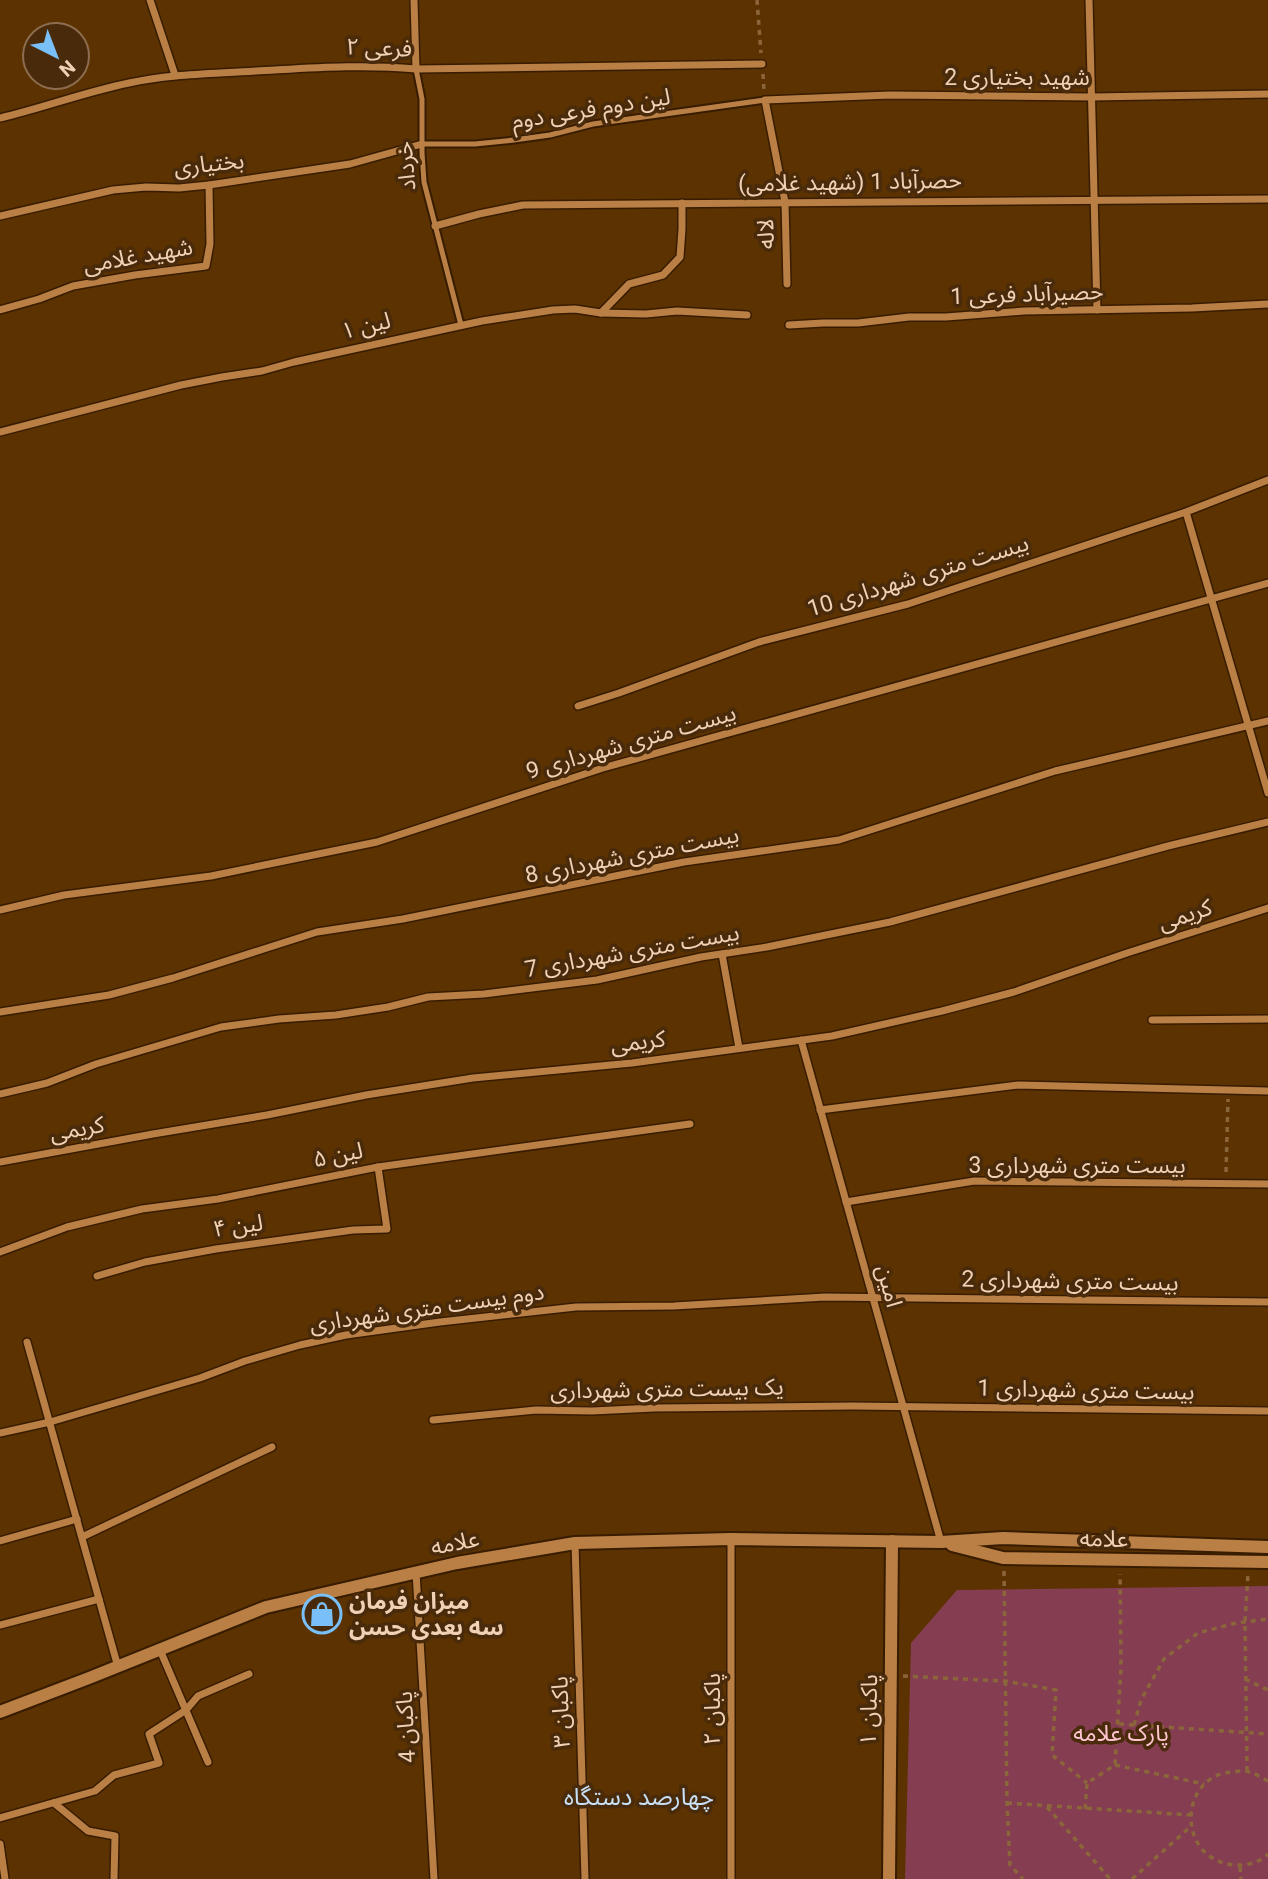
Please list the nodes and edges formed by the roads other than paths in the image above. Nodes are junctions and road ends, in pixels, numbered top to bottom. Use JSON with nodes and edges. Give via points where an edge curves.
{"nodes":[{"id":1,"x":149,"y":0,"type":"edge"},
{"id":2,"x":414,"y":0,"type":"edge"},
{"id":3,"x":1089,"y":0,"type":"edge"},
{"id":4,"x":762,"y":64,"type":"road end"},
{"id":5,"x":416,"y":69,"type":"junction"},
{"id":6,"x":176,"y":75,"type":"junction"},
{"id":7,"x":1268,"y":94,"type":"edge"},
{"id":8,"x":1092,"y":97,"type":"junction"},
{"id":9,"x":765,"y":100,"type":"junction"},
{"id":10,"x":0,"y":118,"type":"edge"},
{"id":11,"x":422,"y":144,"type":"junction"},
{"id":12,"x":209,"y":185,"type":"junction"},
{"id":13,"x":1094,"y":199,"type":"junction"},
{"id":14,"x":1268,"y":199,"type":"edge"},
{"id":15,"x":785,"y":202,"type":"junction"},
{"id":16,"x":682,"y":203,"type":"junction"},
{"id":17,"x":0,"y":216,"type":"edge"},
{"id":18,"x":435,"y":226,"type":"junction"},
{"id":19,"x":787,"y":284,"type":"dead end"},
{"id":20,"x":1268,"y":304,"type":"edge"},
{"id":21,"x":0,"y":310,"type":"edge"},
{"id":22,"x":1097,"y":310,"type":"junction"},
{"id":23,"x":601,"y":313,"type":"junction"},
{"id":24,"x":747,"y":315,"type":"dead end"},
{"id":25,"x":461,"y":325,"type":"junction"},
{"id":26,"x":789,"y":325,"type":"dead end"},
{"id":27,"x":0,"y":432,"type":"edge"},
{"id":28,"x":1268,"y":480,"type":"edge"},
{"id":29,"x":1186,"y":512,"type":"junction"},
{"id":30,"x":1268,"y":583,"type":"edge"},
{"id":31,"x":1211,"y":598,"type":"junction"},
{"id":32,"x":578,"y":705,"type":"dead end"},
{"id":33,"x":1268,"y":720,"type":"edge"},
{"id":34,"x":1248,"y":726,"type":"junction"},
{"id":35,"x":1268,"y":793,"type":"edge"},
{"id":36,"x":1268,"y":822,"type":"edge"},
{"id":37,"x":1268,"y":908,"type":"edge"},
{"id":38,"x":0,"y":910,"type":"edge"},
{"id":39,"x":722,"y":954,"type":"junction"},
{"id":40,"x":0,"y":1012,"type":"edge"},
{"id":41,"x":1268,"y":1019,"type":"edge"},
{"id":42,"x":1152,"y":1020,"type":"dead end"},
{"id":43,"x":801,"y":1040,"type":"junction"},
{"id":44,"x":739,"y":1048,"type":"junction"},
{"id":45,"x":1268,"y":1091,"type":"edge"},
{"id":46,"x":0,"y":1094,"type":"edge"},
{"id":47,"x":820,"y":1110,"type":"junction"},
{"id":48,"x":690,"y":1124,"type":"dead end"},
{"id":49,"x":0,"y":1162,"type":"edge"},
{"id":50,"x":378,"y":1167,"type":"junction"},
{"id":51,"x":1268,"y":1184,"type":"edge"},
{"id":52,"x":846,"y":1202,"type":"junction"},
{"id":53,"x":0,"y":1252,"type":"edge"},
{"id":54,"x":97,"y":1276,"type":"dead end"},
{"id":55,"x":872,"y":1298,"type":"junction"},
{"id":56,"x":1268,"y":1301,"type":"edge"},
{"id":57,"x":27,"y":1342,"type":"dead end"},
{"id":58,"x":903,"y":1408,"type":"junction"},
{"id":59,"x":1268,"y":1411,"type":"edge"},
{"id":60,"x":433,"y":1420,"type":"dead end"},
{"id":61,"x":50,"y":1422,"type":"junction"},
{"id":62,"x":0,"y":1433,"type":"edge"},
{"id":63,"x":272,"y":1447,"type":"dead end"},
{"id":64,"x":77,"y":1519,"type":"junction"},
{"id":65,"x":82,"y":1537,"type":"junction"},
{"id":66,"x":731,"y":1539,"type":"junction"},
{"id":67,"x":0,"y":1541,"type":"edge"},
{"id":68,"x":892,"y":1541,"type":"junction"},
{"id":69,"x":941,"y":1542,"type":"junction"},
{"id":70,"x":575,"y":1543,"type":"junction"},
{"id":71,"x":1268,"y":1547,"type":"edge"},
{"id":72,"x":1268,"y":1562,"type":"edge"},
{"id":73,"x":416,"y":1572,"type":"junction"},
{"id":74,"x":99,"y":1599,"type":"junction"},
{"id":75,"x":0,"y":1625,"type":"edge"},
{"id":76,"x":160,"y":1650,"type":"junction"},
{"id":77,"x":118,"y":1667,"type":"junction"},
{"id":78,"x":249,"y":1674,"type":"dead end"},
{"id":79,"x":186,"y":1710,"type":"junction"},
{"id":80,"x":0,"y":1712,"type":"edge"},
{"id":81,"x":208,"y":1762,"type":"dead end"},
{"id":82,"x":54,"y":1803,"type":"junction"},
{"id":83,"x":0,"y":1818,"type":"edge"},
{"id":84,"x":0,"y":1844,"type":"edge"},
{"id":85,"x":5,"y":1879,"type":"edge"},
{"id":86,"x":114,"y":1879,"type":"edge"},
{"id":87,"x":434,"y":1879,"type":"edge"},
{"id":88,"x":584,"y":1879,"type":"edge"},
{"id":89,"x":731,"y":1879,"type":"edge"},
{"id":90,"x":889,"y":1879,"type":"edge"}],
"edges":[{"from":1,"to":6,"type":"street"},
{"from":2,"to":5,"type":"street","name":"خرداد"},
{"from":3,"to":8,"type":"street"},
{"from":4,"to":5,"type":"street","name":"۲ فرعی"},
{"from":5,"to":6,"type":"street","name":"۲ فرعی","via":[[336,66]]},
{"from":5,"to":11,"type":"lane","name":"خرداد","via":[[422,99]]},
{"from":6,"to":10,"type":"street","name":"۲ فرعی","via":[[131,82]]},
{"from":7,"to":8,"type":"street","name":"شهید بختیاری 2"},
{"from":8,"to":9,"type":"street","name":"شهید بختیاری 2","via":[[890,95]]},
{"from":8,"to":13,"type":"street"},
{"from":9,"to":11,"type":"lane","name":"لین دوم فرعی دوم","via":[[514,140]]},
{"from":9,"to":15,"type":"street","name":"لاله"},
{"from":11,"to":12,"type":"street","name":"بختیاری","via":[[350,164]]},
{"from":11,"to":18,"type":"lane","name":"خرداد","via":[[424,182]]},
{"from":12,"to":17,"type":"street","name":"بختیاری","via":[[113,190]]},
{"from":12,"to":21,"type":"street","name":"شهید غلامی","via":[[206,266],[73,286]]},
{"from":13,"to":14,"type":"street","name":"حصرآباد 1 (شهید غلامی)"},
{"from":13,"to":15,"type":"street","name":"حصرآباد 1 (شهید غلامی)"},
{"from":13,"to":22,"type":"street"},
{"from":15,"to":16,"type":"street","name":"حصرآباد 1 (شهید غلامی)"},
{"from":15,"to":19,"type":"street","name":"لاله"},
{"from":16,"to":18,"type":"street","name":"حصرآباد 1 (شهید غلامی)","via":[[523,205]]},
{"from":16,"to":23,"type":"street","via":[[680,257],[663,275],[629,284]]},
{"from":18,"to":25,"type":"lane","name":"خرداد"},
{"from":20,"to":22,"type":"street","name":"حصیرآباد فرعی 1"},
{"from":22,"to":26,"type":"street","name":"حصیرآباد فرعی 1"},
{"from":23,"to":24,"type":"street","name":"لین ۱"},
{"from":23,"to":25,"type":"street","name":"لین ۱","via":[[553,310]]},
{"from":25,"to":27,"type":"street","name":"لین ۱","via":[[169,388]]},
{"from":28,"to":29,"type":"street","name":"بیست متری شهرداری 10"},
{"from":29,"to":31,"type":"street"},
{"from":29,"to":32,"type":"street","name":"بیست متری شهرداری 10","via":[[908,604],[759,642]]},
{"from":30,"to":31,"type":"street","name":"بیست متری شهرداری 9"},
{"from":31,"to":34,"type":"street"},
{"from":31,"to":38,"type":"street","name":"بیست متری شهرداری 9","via":[[603,768],[377,842],[211,876],[64,895]]},
{"from":33,"to":34,"type":"street","name":"بیست متری شهرداری 8"},
{"from":34,"to":35,"type":"street"},
{"from":34,"to":40,"type":"street","name":"بیست متری شهرداری 8","via":[[1055,771],[839,840],[684,862],[317,932],[108,995]]},
{"from":36,"to":39,"type":"street","name":"بیست متری شهرداری 7","via":[[890,922]]},
{"from":37,"to":43,"type":"street","name":"کریمی","via":[[1014,992]]},
{"from":39,"to":44,"type":"street"},
{"from":39,"to":46,"type":"street","name":"بیست متری شهرداری 7","via":[[597,980],[428,997],[336,1015],[221,1027]]},
{"from":41,"to":42,"type":"street"},
{"from":43,"to":44,"type":"street","name":"کریمی"},
{"from":43,"to":47,"type":"street","name":"امین"},
{"from":44,"to":49,"type":"street","name":"کریمی","via":[[473,1078]]},
{"from":45,"to":47,"type":"street","via":[[1018,1085]]},
{"from":47,"to":52,"type":"street","name":"امین"},
{"from":48,"to":50,"type":"street","name":"لین ۵"},
{"from":50,"to":53,"type":"street","name":"لین ۵","via":[[105,1217]]},
{"from":50,"to":54,"type":"street","name":"لین ۴","via":[[387,1229],[216,1248]]},
{"from":51,"to":52,"type":"street","name":"بیست متری شهرداری 3","via":[[974,1181]]},
{"from":52,"to":55,"type":"street","name":"امین"},
{"from":55,"to":56,"type":"street","name":"بیست متری شهرداری 2"},
{"from":55,"to":58,"type":"street","name":"امین"},
{"from":55,"to":61,"type":"street","name":"دوم بیست متری شهرداری","via":[[576,1307],[346,1335],[245,1361]]},
{"from":57,"to":61,"type":"street"},
{"from":58,"to":59,"type":"street","name":"بیست متری شهرداری 1"},
{"from":58,"to":60,"type":"street","name":"یک بیست متری شهرداری","via":[[536,1410]]},
{"from":58,"to":69,"type":"street","name":"امین"},
{"from":61,"to":62,"type":"street","name":"دوم بیست متری شهرداری"},
{"from":61,"to":64,"type":"street"},
{"from":63,"to":65,"type":"street"},
{"from":64,"to":65,"type":"street"},
{"from":64,"to":67,"type":"street"},
{"from":65,"to":74,"type":"street"},
{"from":66,"to":68,"type":"street","name":"علامه"},
{"from":66,"to":70,"type":"street","name":"علامه"},
{"from":66,"to":89,"type":"street","name":"پاکبان ۲"},
{"from":68,"to":69,"type":"street","name":"علامه"},
{"from":68,"to":90,"type":"street","name":"پاکبان ۱"},
{"from":69,"to":71,"type":"street","name":"علامه","via":[[1003,1538]]},
{"from":69,"to":72,"type":"street","name":"علامه","via":[[1003,1558]]},
{"from":70,"to":73,"type":"street","name":"علامه"},
{"from":70,"to":88,"type":"street","name":"پاکبان ۳"},
{"from":73,"to":76,"type":"street","name":"علامه","via":[[266,1607]]},
{"from":73,"to":87,"type":"street","name":"پاکبان 4"},
{"from":74,"to":75,"type":"street"},
{"from":74,"to":77,"type":"street"},
{"from":76,"to":77,"type":"street","name":"علامه"},
{"from":76,"to":79,"type":"street"},
{"from":77,"to":80,"type":"street","name":"علامه"},
{"from":78,"to":79,"type":"street","via":[[198,1696]]},
{"from":79,"to":81,"type":"street"},
{"from":79,"to":82,"type":"street","via":[[149,1734],[159,1763],[114,1775],[94,1791]]},
{"from":82,"to":83,"type":"street"},
{"from":82,"to":86,"type":"street","via":[[88,1831],[115,1836]]},
{"from":84,"to":85,"type":"street"}]}
